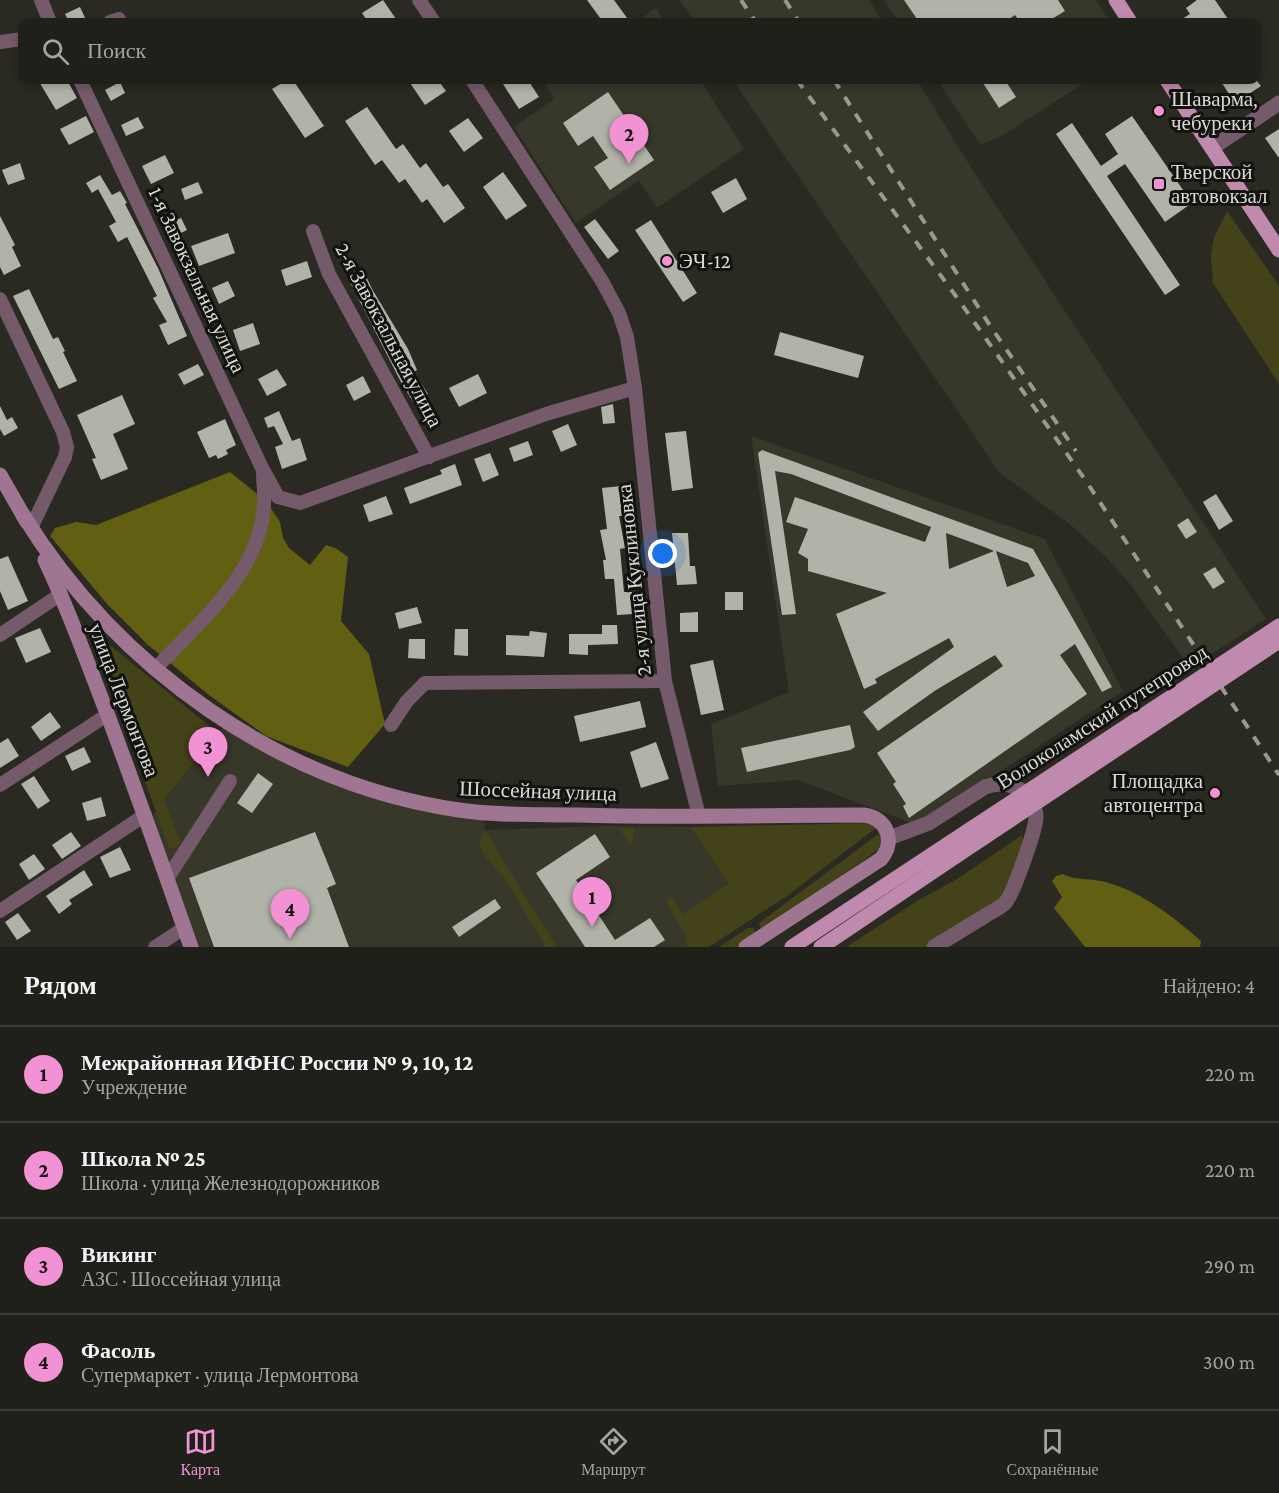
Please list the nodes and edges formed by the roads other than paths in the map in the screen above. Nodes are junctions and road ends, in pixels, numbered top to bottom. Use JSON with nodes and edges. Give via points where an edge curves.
{"nodes":[{"id":1,"x":41,"y":0,"type":"edge"},
{"id":2,"x":419,"y":0,"type":"edge"},
{"id":3,"x":1116,"y":0,"type":"edge"},
{"id":4,"x":48,"y":18,"type":"edge"},
{"id":5,"x":431,"y":18,"type":"edge"},
{"id":6,"x":1127,"y":18,"type":"edge"},
{"id":7,"x":18,"y":40,"type":"edge"},
{"id":8,"x":0,"y":42,"type":"edge"},
{"id":9,"x":82,"y":84,"type":"edge"},
{"id":10,"x":475,"y":84,"type":"edge"},
{"id":11,"x":1170,"y":84,"type":"edge"},
{"id":12,"x":1279,"y":103,"type":"edge"},
{"id":13,"x":1212,"y":148,"type":"junction"},
{"id":14,"x":313,"y":231,"type":"dead end"},
{"id":15,"x":1279,"y":250,"type":"edge"},
{"id":16,"x":0,"y":299,"type":"edge"},
{"id":17,"x":635,"y":388,"type":"junction"},
{"id":18,"x":429,"y":457,"type":"junction"},
{"id":19,"x":262,"y":468,"type":"junction"},
{"id":20,"x":0,"y":475,"type":"edge"},
{"id":21,"x":278,"y":497,"type":"joint"},
{"id":22,"x":23,"y":514,"type":"junction"},
{"id":23,"x":31,"y":528,"type":"junction"},
{"id":24,"x":61,"y":594,"type":"junction"},
{"id":25,"x":1279,"y":626,"type":"edge"},
{"id":26,"x":0,"y":635,"type":"edge"},
{"id":27,"x":1279,"y":641,"type":"edge"},
{"id":28,"x":155,"y":669,"type":"junction"},
{"id":29,"x":665,"y":681,"type":"junction"},
{"id":30,"x":107,"y":715,"type":"junction"},
{"id":31,"x":391,"y":725,"type":"dead end"},
{"id":32,"x":230,"y":781,"type":"dead end"},
{"id":33,"x":0,"y":785,"type":"edge"},
{"id":34,"x":145,"y":815,"type":"junction"},
{"id":35,"x":699,"y":816,"type":"junction"},
{"id":36,"x":889,"y":838,"type":"junction"},
{"id":37,"x":952,"y":850,"type":"junction"},
{"id":38,"x":167,"y":879,"type":"junction"},
{"id":39,"x":0,"y":911,"type":"edge"},
{"id":40,"x":184,"y":928,"type":"junction"},
{"id":41,"x":155,"y":947,"type":"edge"},
{"id":42,"x":191,"y":947,"type":"edge"},
{"id":43,"x":746,"y":947,"type":"edge"},
{"id":44,"x":792,"y":947,"type":"edge"},
{"id":45,"x":821,"y":947,"type":"edge"},
{"id":46,"x":934,"y":947,"type":"edge"}],
"edges":[{"from":1,"to":4,"type":"street"},
{"from":2,"to":5,"type":"street"},
{"from":3,"to":6,"type":"main road"},
{"from":7,"to":8,"type":"street"},
{"from":9,"to":19,"type":"street","name":"1-я Завокзальная улица"},
{"from":10,"to":17,"type":"street","name":"2-я улица Куклиновка","via":[[619,313]]},
{"from":11,"to":13,"type":"main road"},
{"from":12,"to":13,"type":"street"},
{"from":13,"to":15,"type":"main road"},
{"from":14,"to":18,"type":"street","name":"2-я Завокзальная улица","via":[[329,274]]},
{"from":16,"to":23,"type":"street","via":[[67,447]]},
{"from":17,"to":18,"type":"street","name":"2-я Завокзальная улица","via":[[546,414]]},
{"from":17,"to":29,"type":"street","name":"2-я улица Куклиновка"},
{"from":18,"to":21,"type":"street","name":"2-я Завокзальная улица","via":[[300,503]]},
{"from":19,"to":21,"type":"street","name":"1-я Завокзальная улица"},
{"from":19,"to":28,"type":"street","via":[[264,505],[255,548],[237,580]]},
{"from":20,"to":22,"type":"main road","name":"улица Лермонтова"},
{"from":22,"to":23,"type":"main road","name":"Шоссейная улица"},
{"from":22,"to":24,"type":"main road","name":"улица Лермонтова"},
{"from":23,"to":28,"type":"main road","name":"Шоссейная улица","via":[[88,604]]},
{"from":24,"to":26,"type":"street"},
{"from":24,"to":30,"type":"main road","name":"улица Лермонтова"},
{"from":25,"to":37,"type":"main road","name":"Волоколамский путепровод","bridge":true},
{"from":27,"to":37,"type":"main road","name":"Волоколамский путепровод","bridge":true},
{"from":28,"to":35,"type":"main road","name":"Шоссейная улица","via":[[257,739],[325,772],[390,795],[484,813]]},
{"from":29,"to":31,"type":"street","via":[[425,683]]},
{"from":29,"to":35,"type":"street","name":"2-я улица Куклиновка"},
{"from":30,"to":33,"type":"street"},
{"from":30,"to":34,"type":"main road","name":"улица Лермонтова"},
{"from":32,"to":38,"type":"street"},
{"from":34,"to":38,"type":"main road","name":"улица Лермонтова"},
{"from":34,"to":39,"type":"street"},
{"from":35,"to":36,"type":"main road","name":"Шоссейная улица","via":[[868,816],[882,823]]},
{"from":36,"to":43,"type":"main road","via":[[881,859]]},
{"from":36,"to":46,"type":"street","via":[[929,823],[995,784],[1019,789],[1034,808],[1035,827],[1005,903]]},
{"from":37,"to":44,"type":"main road"},
{"from":37,"to":45,"type":"main road"},
{"from":38,"to":40,"type":"main road","name":"улица Лермонтова"},
{"from":40,"to":41,"type":"street"},
{"from":40,"to":42,"type":"main road","name":"улица Лермонтова"}]}
